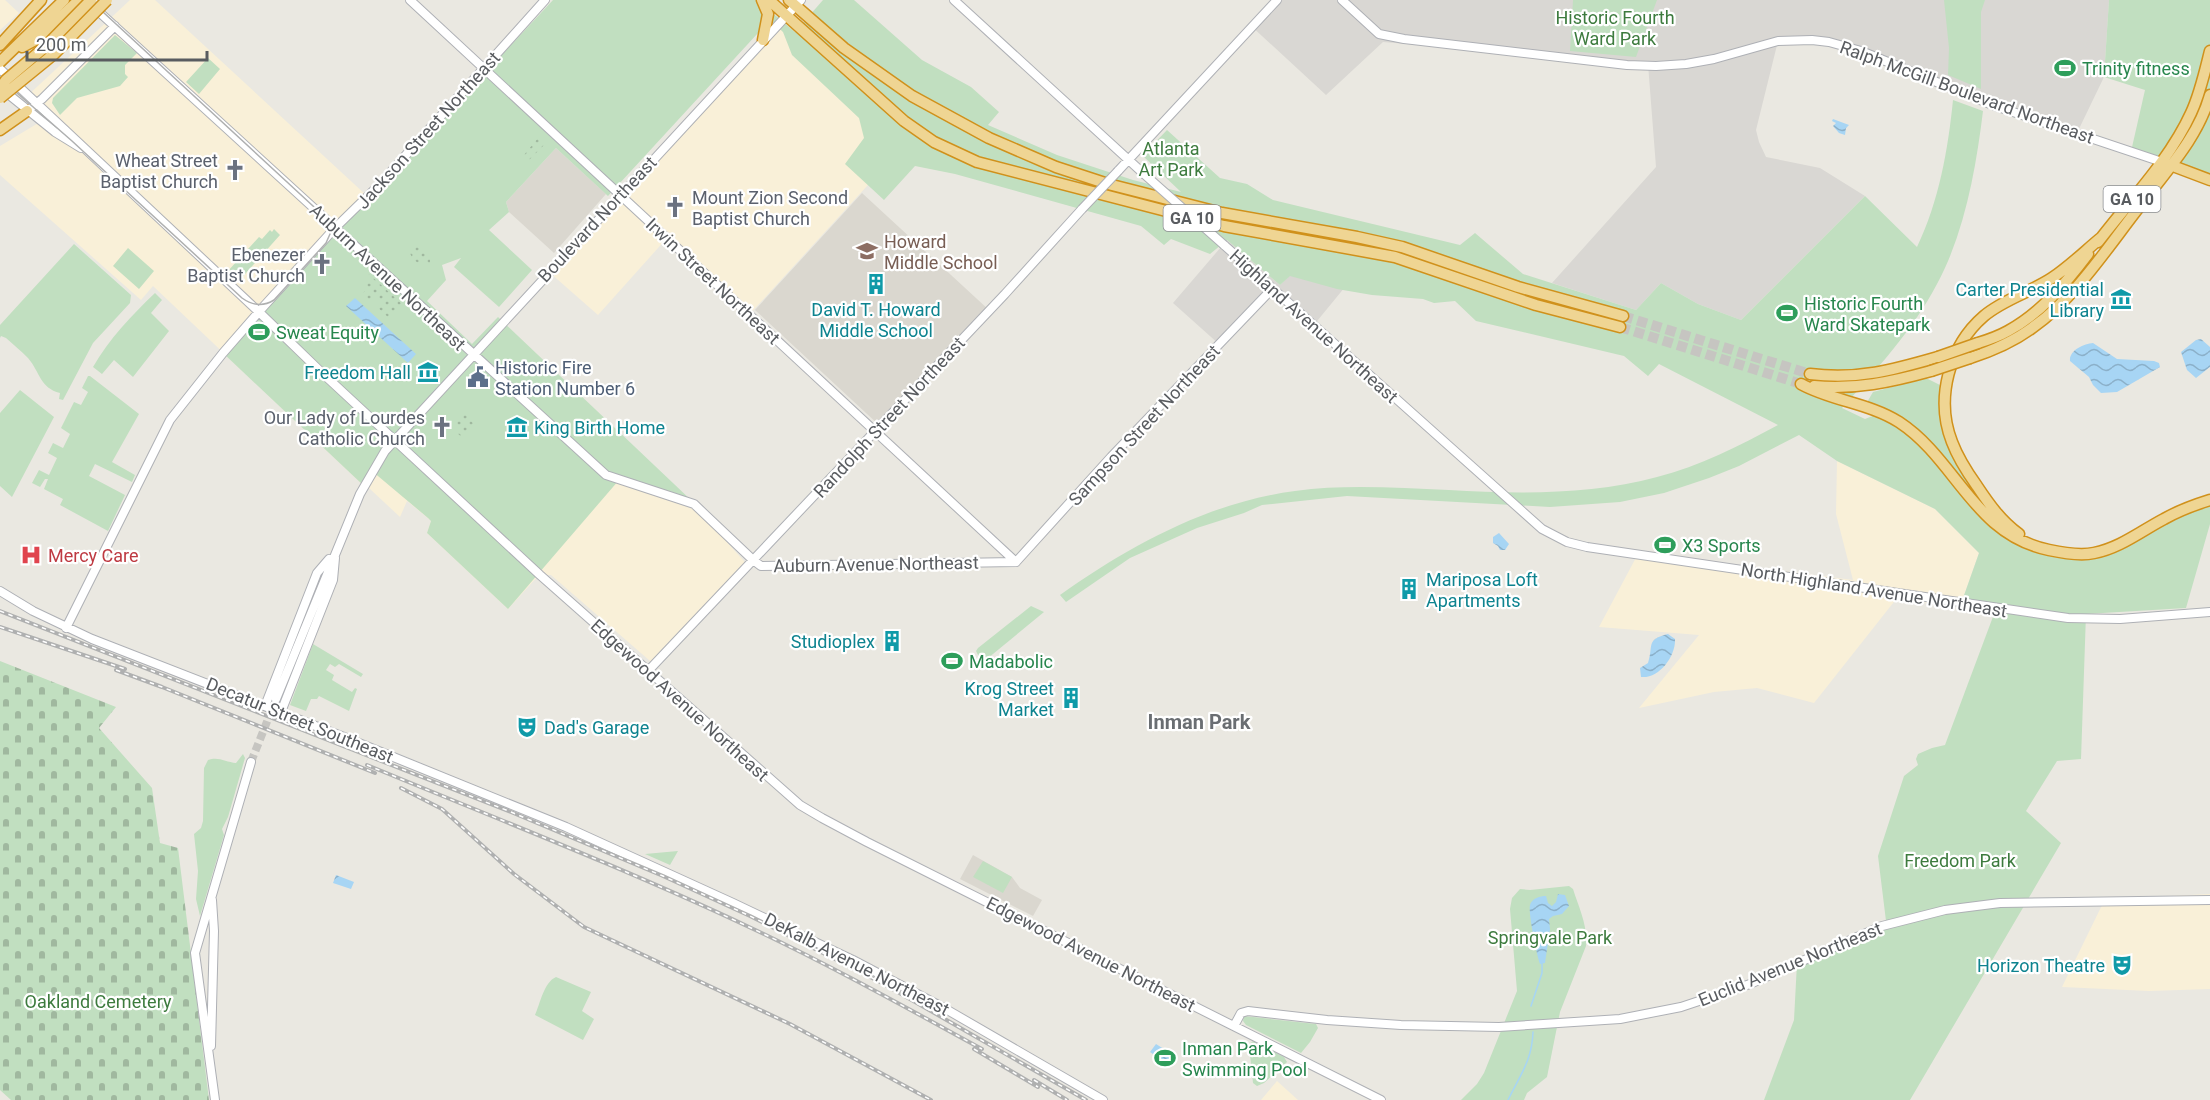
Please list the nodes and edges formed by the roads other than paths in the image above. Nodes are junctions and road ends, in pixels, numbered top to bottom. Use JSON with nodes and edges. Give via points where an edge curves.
{"nodes":[{"id":1,"x":40,"y":0,"type":"edge"},
{"id":2,"x":64,"y":0,"type":"edge"},
{"id":3,"x":79,"y":0,"type":"edge"},
{"id":4,"x":88,"y":0,"type":"edge"},
{"id":5,"x":107,"y":0,"type":"edge"},
{"id":6,"x":410,"y":0,"type":"edge"},
{"id":7,"x":545,"y":0,"type":"edge"},
{"id":8,"x":762,"y":0,"type":"edge"},
{"id":9,"x":769,"y":0,"type":"edge"},
{"id":10,"x":954,"y":0,"type":"edge"},
{"id":11,"x":1277,"y":0,"type":"edge"},
{"id":12,"x":1342,"y":0,"type":"edge"},
{"id":13,"x":795,"y":2,"type":"edge"},
{"id":14,"x":787,"y":15,"type":"junction"},
{"id":15,"x":115,"y":26,"type":"junction"},
{"id":16,"x":763,"y":40,"type":"junction"},
{"id":17,"x":0,"y":45,"type":"edge"},
{"id":18,"x":2210,"y":51,"type":"edge"},
{"id":19,"x":11,"y":53,"type":"junction"},
{"id":20,"x":0,"y":62,"type":"edge"},
{"id":21,"x":484,"y":68,"type":"junction"},
{"id":22,"x":0,"y":69,"type":"edge"},
{"id":23,"x":0,"y":88,"type":"edge"},
{"id":24,"x":2210,"y":95,"type":"edge"},
{"id":25,"x":0,"y":98,"type":"edge"},
{"id":26,"x":36,"y":103,"type":"junction"},
{"id":27,"x":27,"y":111,"type":"junction"},
{"id":28,"x":0,"y":130,"type":"edge"},
{"id":29,"x":85,"y":150,"type":"junction"},
{"id":30,"x":1129,"y":160,"type":"junction"},
{"id":31,"x":2166,"y":164,"type":"junction"},
{"id":32,"x":2210,"y":180,"type":"edge"},
{"id":33,"x":620,"y":194,"type":"junction"},
{"id":34,"x":335,"y":228,"type":"junction"},
{"id":35,"x":2102,"y":237,"type":"junction"},
{"id":36,"x":1272,"y":288,"type":"junction"},
{"id":37,"x":259,"y":312,"type":"junction"},
{"id":38,"x":473,"y":354,"type":"junction"},
{"id":39,"x":1810,"y":374,"type":"tunnel mouth"},
{"id":40,"x":875,"y":431,"type":"junction"},
{"id":41,"x":394,"y":440,"type":"junction"},
{"id":42,"x":2210,"y":500,"type":"edge"},
{"id":43,"x":1542,"y":529,"type":"joint"},
{"id":44,"x":2050,"y":550,"type":"junction"},
{"id":45,"x":335,"y":551,"type":"junction"},
{"id":46,"x":753,"y":560,"type":"junction"},
{"id":47,"x":1016,"y":562,"type":"junction"},
{"id":48,"x":0,"y":591,"type":"edge"},
{"id":49,"x":2210,"y":612,"type":"edge"},
{"id":50,"x":66,"y":628,"type":"junction"},
{"id":51,"x":648,"y":671,"type":"junction"},
{"id":52,"x":276,"y":699,"type":"tunnel mouth"},
{"id":53,"x":265,"y":706,"type":"junction"},
{"id":54,"x":280,"y":712,"type":"junction"},
{"id":55,"x":251,"y":762,"type":"tunnel mouth"},
{"id":56,"x":603,"y":844,"type":"joint"},
{"id":57,"x":212,"y":896,"type":"junction"},
{"id":58,"x":2210,"y":900,"type":"edge"},
{"id":59,"x":1234,"y":1026,"type":"junction"},
{"id":60,"x":210,"y":1062,"type":"junction"},
{"id":61,"x":214,"y":1100,"type":"edge"},
{"id":62,"x":1102,"y":1100,"type":"edge"},
{"id":63,"x":1381,"y":1100,"type":"edge"}],
"edges":[{"from":1,"to":17,"type":"highway"},
{"from":2,"to":19,"type":"highway"},
{"from":3,"to":19,"type":"highway","via":[[37,39]]},
{"from":4,"to":15,"type":"main road","name":"Auburn Avenue Northeast"},
{"from":4,"to":23,"type":"highway","bridge":true},
{"from":5,"to":25,"type":"highway","bridge":true,"via":[[54,54]]},
{"from":6,"to":21,"type":"main road","name":"Irwin Street Northeast"},
{"from":7,"to":21,"type":"main road","name":"Jackson Street Northeast"},
{"from":8,"to":16,"type":"highway","via":[[768,14]]},
{"from":9,"to":14,"type":"highway","number":"GA 10"},
{"from":10,"to":30,"type":"main road","name":"Highland Avenue Northeast"},
{"from":11,"to":30,"type":"main road","name":"Randolph Street Northeast"},
{"from":12,"to":31,"type":"main road","name":"Ralph McGill Boulevard Northeast","via":[[1379,34],[1628,66],[1686,64],[1778,41],[1829,42],[1861,51],[1995,106]]},
{"from":13,"to":14,"type":"main road","name":"Boulevard Northeast"},
{"from":13,"to":14,"type":"highway","number":"GA 10","via":[[844,48],[912,96],[989,138],[1056,167],[1222,213],[1402,247],[1622,322],[1536,305],[1395,257],[1224,226],[977,162],[934,142],[904,121]]},
{"from":14,"to":16,"type":"main road","name":"Boulevard Northeast"},
{"from":15,"to":26,"type":"main road"},
{"from":15,"to":34,"type":"main road","name":"Auburn Avenue Northeast"},
{"from":16,"to":33,"type":"main road","name":"Boulevard Northeast"},
{"from":18,"to":31,"type":"highway","number":"GA 10","via":[[2192,112]]},
{"from":19,"to":20,"type":"highway"},
{"from":21,"to":33,"type":"main road","name":"Irwin Street Northeast"},
{"from":21,"to":34,"type":"main road","name":"Jackson Street Northeast","via":[[372,193]]},
{"from":22,"to":26,"type":"main road","name":"Edgewood Avenue Northeast"},
{"from":23,"to":27,"type":"main road","name":"Edgewood Avenue Northeast"},
{"from":24,"to":31,"type":"highway","number":"GA 10","via":[[2197,126]]},
{"from":26,"to":27,"type":"main road"},
{"from":26,"to":29,"type":"main road","name":"Edgewood Avenue Northeast"},
{"from":27,"to":28,"type":"highway"},
{"from":27,"to":29,"type":"main road","name":"Edgewood Avenue Northeast","via":[[63,139]]},
{"from":29,"to":37,"type":"main road","name":"Edgewood Avenue Northeast"},
{"from":30,"to":36,"type":"main road","name":"Highland Avenue Northeast","bridge":true},
{"from":30,"to":40,"type":"main road","name":"Randolph Street Northeast","bridge":true},
{"from":31,"to":32,"type":"highway"},
{"from":31,"to":35,"type":"highway","number":"GA 10"},
{"from":31,"to":44,"type":"highway","number":"GA 10","bridge":true,"via":[[2105,252],[2058,306],[2013,340],[1970,358],[1882,384],[1852,388],[1802,384],[1890,417],[1916,436],[1999,527],[2020,542]]},
{"from":33,"to":38,"type":"main road","name":"Boulevard Northeast"},
{"from":33,"to":40,"type":"main road","name":"Irwin Street Northeast"},
{"from":34,"to":37,"type":"main road","name":"Jackson Street Northeast"},
{"from":34,"to":38,"type":"main road","name":"Auburn Avenue Northeast"},
{"from":35,"to":39,"type":"highway","number":"GA 10","bridge":true,"via":[[2039,310],[2007,332],[1892,370],[1844,377]]},
{"from":35,"to":44,"type":"highway","via":[[2054,277],[2003,303],[1980,320],[1961,344],[1946,385],[1947,425],[1963,464],[2000,517],[2025,538]]},
{"from":36,"to":43,"type":"main road","name":"Highland Avenue Northeast"},
{"from":36,"to":47,"type":"main road","name":"Sampson Street Northeast"},
{"from":37,"to":41,"type":"main road","name":"Edgewood Avenue Northeast"},
{"from":37,"to":50,"type":"main road","name":"Jackson Street Northeast","via":[[165,428]]},
{"from":38,"to":41,"type":"main road","name":"Boulevard Northeast"},
{"from":38,"to":46,"type":"main road","name":"Auburn Avenue Northeast","via":[[597,468],[621,482],[694,504]]},
{"from":40,"to":46,"type":"main road","name":"Randolph Street Northeast"},
{"from":40,"to":47,"type":"main road","name":"Irwin Street Northeast"},
{"from":41,"to":45,"type":"main road","name":"Boulevard Northeast","via":[[370,474]]},
{"from":41,"to":51,"type":"main road","name":"Edgewood Avenue Northeast"},
{"from":42,"to":44,"type":"highway","via":[[2179,511],[2110,549],[2084,555]]},
{"from":43,"to":49,"type":"main road","name":"North Highland Avenue Northeast","via":[[1587,547],[2047,616],[2120,619]]},
{"from":45,"to":52,"type":"main road"},
{"from":45,"to":53,"type":"main road","via":[[317,573]]},
{"from":45,"to":54,"type":"main road","via":[[333,580]]},
{"from":46,"to":47,"type":"main road","name":"Auburn Avenue Northeast","via":[[761,566]]},
{"from":46,"to":51,"type":"main road","name":"Randolph Street Northeast"},
{"from":48,"to":50,"type":"main road","name":"Decatur Street Southeast"},
{"from":50,"to":53,"type":"main road","name":"Decatur Street Southeast"},
{"from":51,"to":59,"type":"main road","name":"Edgewood Avenue Northeast","via":[[781,789],[824,820]]},
{"from":53,"to":54,"type":"main road","name":"Decatur Street Southeast"},
{"from":54,"to":56,"type":"main road","name":"Decatur Street Southeast"},
{"from":55,"to":57,"type":"main road"},
{"from":56,"to":62,"type":"main road","name":"DeKalb Avenue Northeast","via":[[854,960]]},
{"from":57,"to":60,"type":"main road"},
{"from":57,"to":60,"type":"main road","via":[[195,953]]},
{"from":58,"to":59,"type":"main road","name":"Euclid Avenue Northeast","via":[[2000,903],[1945,910],[1882,926],[1750,984],[1681,1007],[1632,1017],[1499,1027],[1345,1022],[1248,1011],[1241,1013]]},
{"from":59,"to":63,"type":"main road","name":"Edgewood Avenue Northeast"},
{"from":60,"to":61,"type":"main road"}]}
